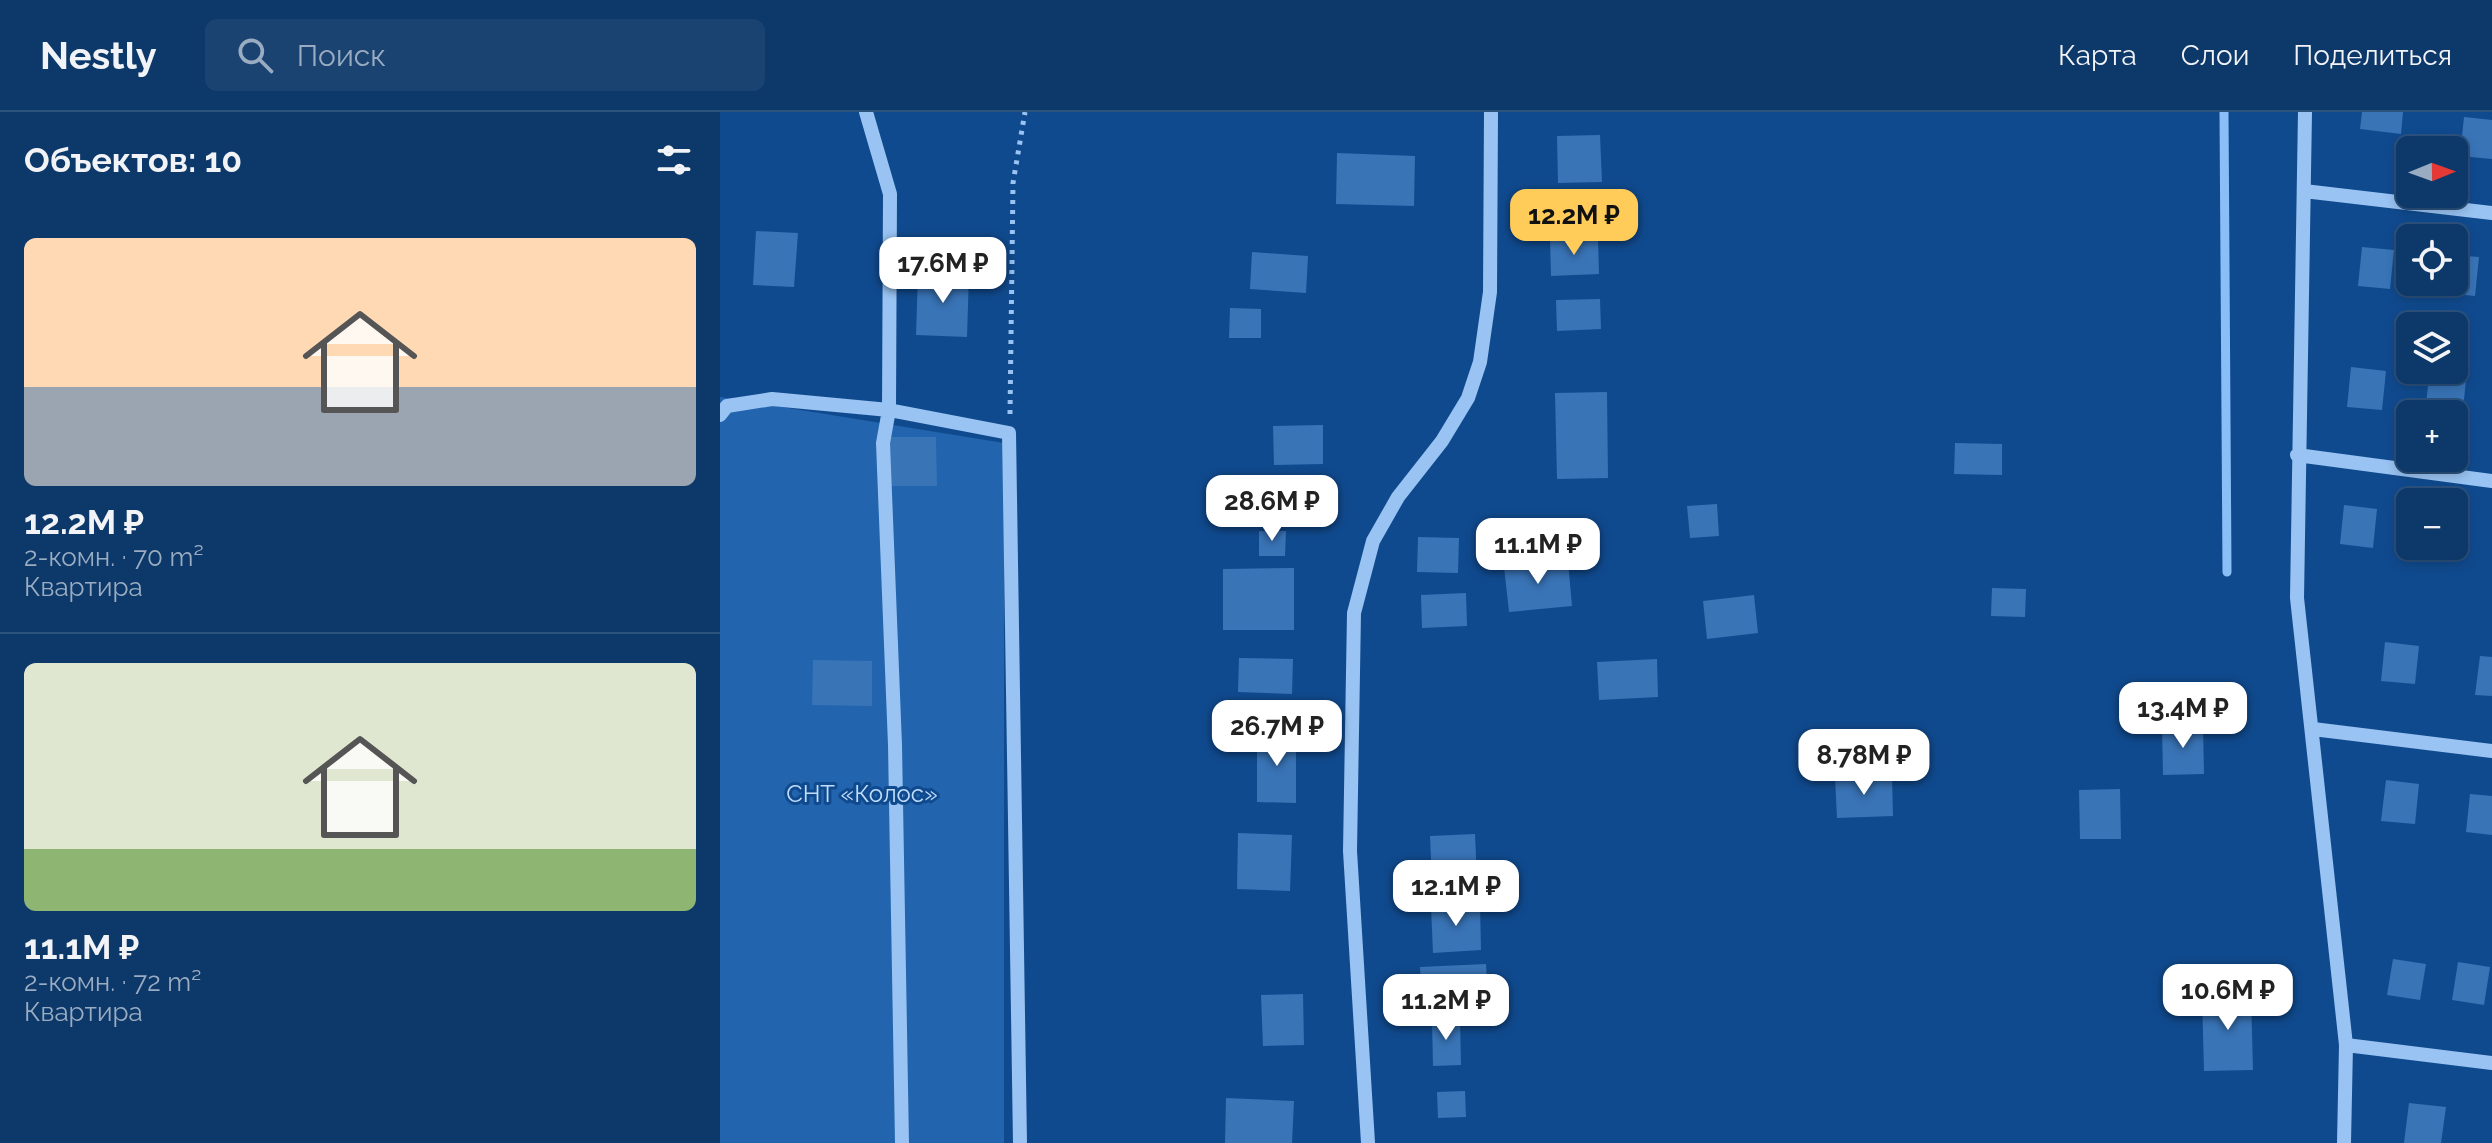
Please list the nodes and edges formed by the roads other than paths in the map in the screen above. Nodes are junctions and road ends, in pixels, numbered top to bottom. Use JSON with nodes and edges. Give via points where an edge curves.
{"nodes":[{"id":1,"x":866,"y":112,"type":"edge"},
{"id":2,"x":1491,"y":112,"type":"edge"},
{"id":3,"x":2305,"y":112,"type":"edge"},
{"id":4,"x":2304,"y":191,"type":"junction"},
{"id":5,"x":2492,"y":213,"type":"edge"},
{"id":6,"x":889,"y":410,"type":"junction"},
{"id":7,"x":720,"y":415,"type":"edge"},
{"id":8,"x":2297,"y":455,"type":"junction"},
{"id":9,"x":2492,"y":481,"type":"edge"},
{"id":10,"x":2313,"y":729,"type":"junction"},
{"id":11,"x":2492,"y":751,"type":"edge"},
{"id":12,"x":2346,"y":1045,"type":"junction"},
{"id":13,"x":2492,"y":1063,"type":"edge"},
{"id":14,"x":902,"y":1143,"type":"edge"},
{"id":15,"x":1020,"y":1143,"type":"edge"},
{"id":16,"x":1368,"y":1143,"type":"edge"},
{"id":17,"x":2344,"y":1143,"type":"edge"}],
"edges":[{"from":1,"to":6,"type":"street","via":[[890,194]]},
{"from":2,"to":16,"type":"street","via":[[1490,292],[1480,362],[1468,398],[1373,541],[1354,613],[1350,851]]},
{"from":3,"to":4,"type":"street"},
{"from":4,"to":5,"type":"street"},
{"from":4,"to":8,"type":"street"},
{"from":6,"to":7,"type":"street","via":[[772,399],[727,406]]},
{"from":6,"to":14,"type":"street","via":[[883,443]]},
{"from":6,"to":15,"type":"street","via":[[1009,433]]},
{"from":8,"to":9,"type":"street"},
{"from":8,"to":10,"type":"street","via":[[2297,598]]},
{"from":10,"to":11,"type":"street"},
{"from":10,"to":12,"type":"street"},
{"from":12,"to":13,"type":"street"},
{"from":12,"to":17,"type":"street"}]}
